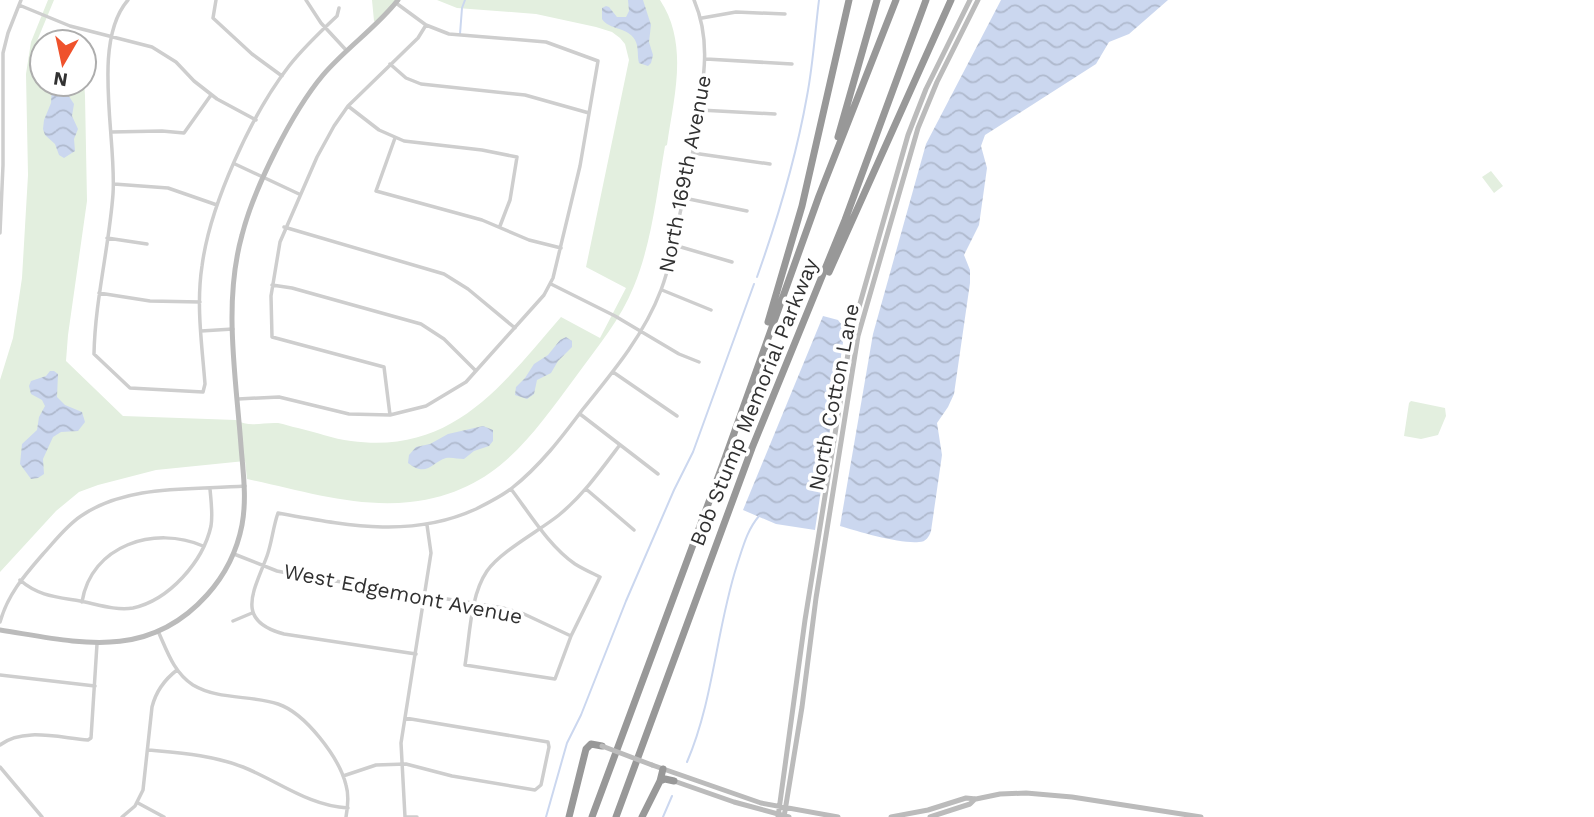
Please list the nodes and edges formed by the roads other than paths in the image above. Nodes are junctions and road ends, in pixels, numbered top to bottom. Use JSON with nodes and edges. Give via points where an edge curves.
{"nodes":[{"id":1,"x":128,"y":0,"type":"edge"},
{"id":2,"x":216,"y":0,"type":"edge"},
{"id":3,"x":306,"y":0,"type":"edge"},
{"id":4,"x":694,"y":0,"type":"edge"},
{"id":5,"x":849,"y":0,"type":"edge"},
{"id":6,"x":877,"y":0,"type":"edge"},
{"id":7,"x":896,"y":0,"type":"edge"},
{"id":8,"x":927,"y":0,"type":"edge"},
{"id":9,"x":951,"y":0,"type":"edge"},
{"id":10,"x":970,"y":0,"type":"edge"},
{"id":11,"x":978,"y":0,"type":"edge"},
{"id":12,"x":397,"y":1,"type":"edge"},
{"id":13,"x":20,"y":2,"type":"edge"},
{"id":14,"x":339,"y":8,"type":"dead end"},
{"id":15,"x":785,"y":14,"type":"dead end"},
{"id":16,"x":702,"y":18,"type":"junction"},
{"id":17,"x":426,"y":25,"type":"junction"},
{"id":18,"x":325,"y":27,"type":"junction"},
{"id":19,"x":111,"y":36,"type":"junction"},
{"id":20,"x":348,"y":52,"type":"junction"},
{"id":21,"x":706,"y":59,"type":"junction"},
{"id":22,"x":390,"y":64,"type":"junction"},
{"id":23,"x":792,"y":64,"type":"dead end"},
{"id":24,"x":282,"y":76,"type":"junction"},
{"id":25,"x":211,"y":95,"type":"junction"},
{"id":26,"x":348,"y":106,"type":"junction"},
{"id":27,"x":699,"y":110,"type":"junction"},
{"id":28,"x":589,"y":113,"type":"junction"},
{"id":29,"x":775,"y":114,"type":"dead end"},
{"id":30,"x":256,"y":120,"type":"junction"},
{"id":31,"x":1,"y":121,"type":"edge"},
{"id":32,"x":111,"y":132,"type":"junction"},
{"id":33,"x":395,"y":138,"type":"junction"},
{"id":34,"x":693,"y":153,"type":"junction"},
{"id":35,"x":234,"y":164,"type":"junction"},
{"id":36,"x":770,"y":164,"type":"dead end"},
{"id":37,"x":264,"y":178,"type":"junction"},
{"id":38,"x":114,"y":184,"type":"junction"},
{"id":39,"x":300,"y":195,"type":"junction"},
{"id":40,"x":818,"y":196,"type":"junction"},
{"id":41,"x":684,"y":198,"type":"junction"},
{"id":42,"x":217,"y":205,"type":"junction"},
{"id":43,"x":747,"y":211,"type":"dead end"},
{"id":44,"x":1,"y":222,"type":"edge"},
{"id":45,"x":500,"y":226,"type":"junction"},
{"id":46,"x":284,"y":227,"type":"junction"},
{"id":47,"x":0,"y":233,"type":"edge"},
{"id":48,"x":107,"y":238,"type":"junction"},
{"id":49,"x":147,"y":244,"type":"dead end"},
{"id":50,"x":673,"y":245,"type":"junction"},
{"id":51,"x":561,"y":248,"type":"junction"},
{"id":52,"x":732,"y":262,"type":"dead end"},
{"id":53,"x":551,"y":284,"type":"junction"},
{"id":54,"x":272,"y":285,"type":"junction"},
{"id":55,"x":662,"y":290,"type":"junction"},
{"id":56,"x":99,"y":293,"type":"junction"},
{"id":57,"x":200,"y":302,"type":"junction"},
{"id":58,"x":711,"y":310,"type":"dead end"},
{"id":59,"x":514,"y":328,"type":"junction"},
{"id":60,"x":233,"y":329,"type":"junction"},
{"id":61,"x":201,"y":331,"type":"junction"},
{"id":62,"x":642,"y":331,"type":"junction"},
{"id":63,"x":762,"y":354,"type":"junction"},
{"id":64,"x":699,"y":362,"type":"dead end"},
{"id":65,"x":783,"y":371,"type":"junction"},
{"id":66,"x":476,"y":372,"type":"junction"},
{"id":67,"x":613,"y":372,"type":"junction"},
{"id":68,"x":238,"y":399,"type":"junction"},
{"id":69,"x":580,"y":414,"type":"junction"},
{"id":70,"x":390,"y":415,"type":"junction"},
{"id":71,"x":677,"y":416,"type":"dead end"},
{"id":72,"x":620,"y":446,"type":"junction"},
{"id":73,"x":658,"y":474,"type":"dead end"},
{"id":74,"x":244,"y":486,"type":"junction"},
{"id":75,"x":210,"y":489,"type":"junction"},
{"id":76,"x":511,"y":489,"type":"junction"},
{"id":77,"x":586,"y":489,"type":"junction"},
{"id":78,"x":427,"y":525,"type":"junction"},
{"id":79,"x":541,"y":529,"type":"junction"},
{"id":80,"x":634,"y":530,"type":"dead end"},
{"id":81,"x":203,"y":546,"type":"junction"},
{"id":82,"x":234,"y":554,"type":"junction"},
{"id":83,"x":263,"y":566,"type":"junction"},
{"id":84,"x":20,"y":580,"type":"junction"},
{"id":85,"x":425,"y":595,"type":"junction"},
{"id":86,"x":82,"y":602,"type":"junction"},
{"id":87,"x":475,"y":603,"type":"junction"},
{"id":88,"x":252,"y":613,"type":"junction"},
{"id":89,"x":233,"y":621,"type":"dead end"},
{"id":90,"x":0,"y":622,"type":"edge"},
{"id":91,"x":0,"y":630,"type":"edge"},
{"id":92,"x":158,"y":631,"type":"junction"},
{"id":93,"x":571,"y":636,"type":"junction"},
{"id":94,"x":97,"y":644,"type":"junction"},
{"id":95,"x":416,"y":654,"type":"junction"},
{"id":96,"x":177,"y":670,"type":"junction"},
{"id":97,"x":0,"y":675,"type":"edge"},
{"id":98,"x":95,"y":686,"type":"junction"},
{"id":99,"x":794,"y":710,"type":"junction"},
{"id":100,"x":405,"y":718,"type":"junction"},
{"id":101,"x":798,"y":735,"type":"junction"},
{"id":102,"x":0,"y":746,"type":"edge"},
{"id":103,"x":602,"y":746,"type":"joint"},
{"id":104,"x":148,"y":750,"type":"junction"},
{"id":105,"x":401,"y":764,"type":"junction"},
{"id":106,"x":0,"y":767,"type":"edge"},
{"id":107,"x":663,"y":769,"type":"junction"},
{"id":108,"x":343,"y":776,"type":"junction"},
{"id":109,"x":660,"y":781,"type":"junction"},
{"id":110,"x":674,"y":781,"type":"joint"},
{"id":111,"x":976,"y":799,"type":"junction"},
{"id":112,"x":138,"y":803,"type":"junction"},
{"id":113,"x":783,"y":807,"type":"junction"},
{"id":114,"x":348,"y":808,"type":"junction"},
{"id":115,"x":783,"y":816,"type":"edge"},
{"id":116,"x":42,"y":817,"type":"edge"},
{"id":117,"x":122,"y":817,"type":"edge"},
{"id":118,"x":164,"y":817,"type":"edge"},
{"id":119,"x":346,"y":817,"type":"edge"},
{"id":120,"x":405,"y":817,"type":"edge"},
{"id":121,"x":417,"y":817,"type":"edge"},
{"id":122,"x":569,"y":817,"type":"edge"},
{"id":123,"x":592,"y":817,"type":"edge"},
{"id":124,"x":616,"y":817,"type":"edge"},
{"id":125,"x":642,"y":817,"type":"edge"},
{"id":126,"x":838,"y":817,"type":"edge"},
{"id":127,"x":891,"y":817,"type":"edge"},
{"id":128,"x":930,"y":817,"type":"edge"},
{"id":129,"x":1201,"y":817,"type":"edge"}],
"edges":[{"from":1,"to":19,"type":"street"},
{"from":2,"to":24,"type":"street","via":[[213,18]]},
{"from":3,"to":18,"type":"street"},
{"from":4,"to":16,"type":"street","name":"North 169th Avenue"},
{"from":5,"to":63,"type":"highway","via":[[807,186]]},
{"from":6,"to":40,"type":"highway"},
{"from":7,"to":40,"type":"highway","name":"Bob Stump Memorial Parkway"},
{"from":8,"to":65,"type":"highway","name":"Bob Stump Memorial Parkway"},
{"from":9,"to":65,"type":"highway"},
{"from":10,"to":99,"type":"main road","name":"North Cotton Lane","via":[[908,135],[851,335]]},
{"from":11,"to":101,"type":"main road","name":"North Cotton Lane","via":[[918,128],[858,336]]},
{"from":12,"to":17,"type":"street"},
{"from":12,"to":20,"type":"main road"},
{"from":13,"to":19,"type":"street","via":[[70,26]]},
{"from":13,"to":31,"type":"street","via":[[3,53]]},
{"from":14,"to":18,"type":"street"},
{"from":15,"to":16,"type":"street","via":[[736,12]]},
{"from":16,"to":21,"type":"street","name":"North 169th Avenue"},
{"from":17,"to":22,"type":"street"},
{"from":17,"to":28,"type":"street","via":[[449,34],[546,42],[598,61]]},
{"from":18,"to":20,"type":"street"},
{"from":18,"to":24,"type":"street"},
{"from":19,"to":25,"type":"street","via":[[159,50]]},
{"from":19,"to":32,"type":"street"},
{"from":20,"to":37,"type":"main road","via":[[301,105]]},
{"from":21,"to":23,"type":"street"},
{"from":21,"to":27,"type":"street","name":"North 169th Avenue"},
{"from":22,"to":26,"type":"street"},
{"from":22,"to":28,"type":"street","via":[[421,84],[525,94]]},
{"from":24,"to":30,"type":"street"},
{"from":25,"to":30,"type":"street"},
{"from":25,"to":32,"type":"street","via":[[184,133]]},
{"from":26,"to":33,"type":"street"},
{"from":26,"to":39,"type":"street"},
{"from":27,"to":29,"type":"street"},
{"from":27,"to":34,"type":"street","name":"North 169th Avenue"},
{"from":28,"to":51,"type":"street"},
{"from":30,"to":35,"type":"street"},
{"from":31,"to":44,"type":"street"},
{"from":32,"to":38,"type":"street"},
{"from":33,"to":45,"type":"street","via":[[376,191]]},
{"from":33,"to":45,"type":"street","via":[[517,157]]},
{"from":34,"to":36,"type":"street"},
{"from":34,"to":41,"type":"street","name":"North 169th Avenue"},
{"from":35,"to":37,"type":"street"},
{"from":35,"to":42,"type":"street"},
{"from":37,"to":39,"type":"street"},
{"from":37,"to":60,"type":"main road","via":[[237,253]]},
{"from":38,"to":42,"type":"street","via":[[175,190]]},
{"from":38,"to":48,"type":"street"},
{"from":39,"to":46,"type":"street"},
{"from":40,"to":63,"type":"highway","name":"Bob Stump Memorial Parkway"},
{"from":41,"to":43,"type":"street"},
{"from":41,"to":50,"type":"street","name":"North 169th Avenue"},
{"from":42,"to":57,"type":"street","via":[[202,265]]},
{"from":44,"to":47,"type":"street"},
{"from":45,"to":51,"type":"street"},
{"from":46,"to":54,"type":"street"},
{"from":46,"to":59,"type":"street","via":[[444,274]]},
{"from":48,"to":49,"type":"street"},
{"from":48,"to":56,"type":"street"},
{"from":50,"to":52,"type":"street"},
{"from":50,"to":55,"type":"street","name":"North 169th Avenue"},
{"from":51,"to":53,"type":"street"},
{"from":53,"to":59,"type":"street"},
{"from":53,"to":62,"type":"street"},
{"from":54,"to":66,"type":"street","via":[[421,324],[444,339]]},
{"from":54,"to":70,"type":"street","via":[[272,337],[384,367]]},
{"from":55,"to":58,"type":"street"},
{"from":55,"to":62,"type":"street","name":"North 169th Avenue"},
{"from":56,"to":57,"type":"street"},
{"from":56,"to":61,"type":"street","via":[[94,354],[130,388],[203,393]]},
{"from":57,"to":61,"type":"street"},
{"from":59,"to":66,"type":"street"},
{"from":60,"to":61,"type":"street"},
{"from":60,"to":68,"type":"main road"},
{"from":62,"to":64,"type":"street"},
{"from":62,"to":67,"type":"street","name":"North 169th Avenue"},
{"from":63,"to":123,"type":"highway","name":"Bob Stump Memorial Parkway"},
{"from":65,"to":124,"type":"highway","name":"Bob Stump Memorial Parkway"},
{"from":66,"to":70,"type":"street","via":[[435,402]]},
{"from":67,"to":69,"type":"street","name":"North 169th Avenue"},
{"from":67,"to":71,"type":"street"},
{"from":68,"to":70,"type":"street","via":[[279,397],[349,414]]},
{"from":68,"to":74,"type":"main road"},
{"from":69,"to":72,"type":"street"},
{"from":69,"to":76,"type":"street","name":"North 169th Avenue"},
{"from":72,"to":73,"type":"street"},
{"from":72,"to":77,"type":"street"},
{"from":74,"to":75,"type":"street"},
{"from":74,"to":82,"type":"main road","via":[[243,523]]},
{"from":75,"to":81,"type":"street","via":[[212,518]]},
{"from":75,"to":84,"type":"street","via":[[158,490],[94,508],[67,527]]},
{"from":76,"to":78,"type":"street","name":"North 169th Avenue","via":[[474,510]]},
{"from":76,"to":79,"type":"street"},
{"from":77,"to":79,"type":"street"},
{"from":77,"to":80,"type":"street"},
{"from":78,"to":83,"type":"street","name":"North 169th Avenue","via":[[376,528],[278,513]]},
{"from":78,"to":85,"type":"street","via":[[431,553]]},
{"from":79,"to":87,"type":"street","via":[[487,571]]},
{"from":79,"to":93,"type":"street","via":[[576,565],[600,577]]},
{"from":81,"to":86,"type":"street","via":[[178,581],[145,604],[125,608]]},
{"from":81,"to":86,"type":"street","via":[[164,537],[117,550],[90,574]]},
{"from":82,"to":83,"type":"street","name":"West Edgemont Avenue"},
{"from":82,"to":92,"type":"main road","via":[[199,604]]},
{"from":83,"to":85,"type":"street","name":"West Edgemont Avenue"},
{"from":83,"to":88,"type":"street","via":[[253,592]]},
{"from":84,"to":86,"type":"street","via":[[41,594]]},
{"from":84,"to":90,"type":"street"},
{"from":85,"to":87,"type":"street","name":"West Edgemont Avenue"},
{"from":85,"to":95,"type":"street"},
{"from":87,"to":93,"type":"street","name":"West Edgemont Avenue","via":[[524,614]]},
{"from":87,"to":93,"type":"street","via":[[465,665],[555,679]]},
{"from":88,"to":89,"type":"street"},
{"from":88,"to":95,"type":"street","via":[[268,630],[284,634]]},
{"from":91,"to":94,"type":"main road"},
{"from":92,"to":94,"type":"main road","via":[[126,642]]},
{"from":92,"to":96,"type":"street"},
{"from":94,"to":98,"type":"street"},
{"from":95,"to":100,"type":"street"},
{"from":96,"to":104,"type":"street","via":[[153,701]]},
{"from":96,"to":108,"type":"street","via":[[207,691],[290,710],[313,731]]},
{"from":97,"to":98,"type":"street"},
{"from":98,"to":102,"type":"street","via":[[88,740],[27,735]]},
{"from":99,"to":101,"type":"main road"},
{"from":99,"to":113,"type":"main road","name":"North Cotton Lane"},
{"from":100,"to":105,"type":"street"},
{"from":100,"to":105,"type":"street","via":[[542,739],[549,747],[538,789]]},
{"from":101,"to":113,"type":"main road","name":"North Cotton Lane"},
{"from":103,"to":107,"type":"main road","bridge":true},
{"from":103,"to":122,"type":"highway","via":[[591,744],[586,749]]},
{"from":104,"to":112,"type":"street"},
{"from":104,"to":114,"type":"street","via":[[225,761],[320,803]]},
{"from":105,"to":108,"type":"street","via":[[371,766]]},
{"from":105,"to":120,"type":"street"},
{"from":106,"to":116,"type":"street"},
{"from":107,"to":109,"type":"highway"},
{"from":107,"to":113,"type":"main road"},
{"from":108,"to":114,"type":"street"},
{"from":109,"to":110,"type":"highway"},
{"from":109,"to":125,"type":"highway"},
{"from":110,"to":115,"type":"main road"},
{"from":111,"to":127,"type":"main road"},
{"from":111,"to":128,"type":"main road"},
{"from":111,"to":129,"type":"main road","via":[[1044,793]]},
{"from":112,"to":117,"type":"street"},
{"from":112,"to":118,"type":"street"},
{"from":113,"to":115,"type":"main road","name":"North Cotton Lane"},
{"from":113,"to":126,"type":"main road"},
{"from":114,"to":119,"type":"street"},
{"from":120,"to":121,"type":"street"}]}
